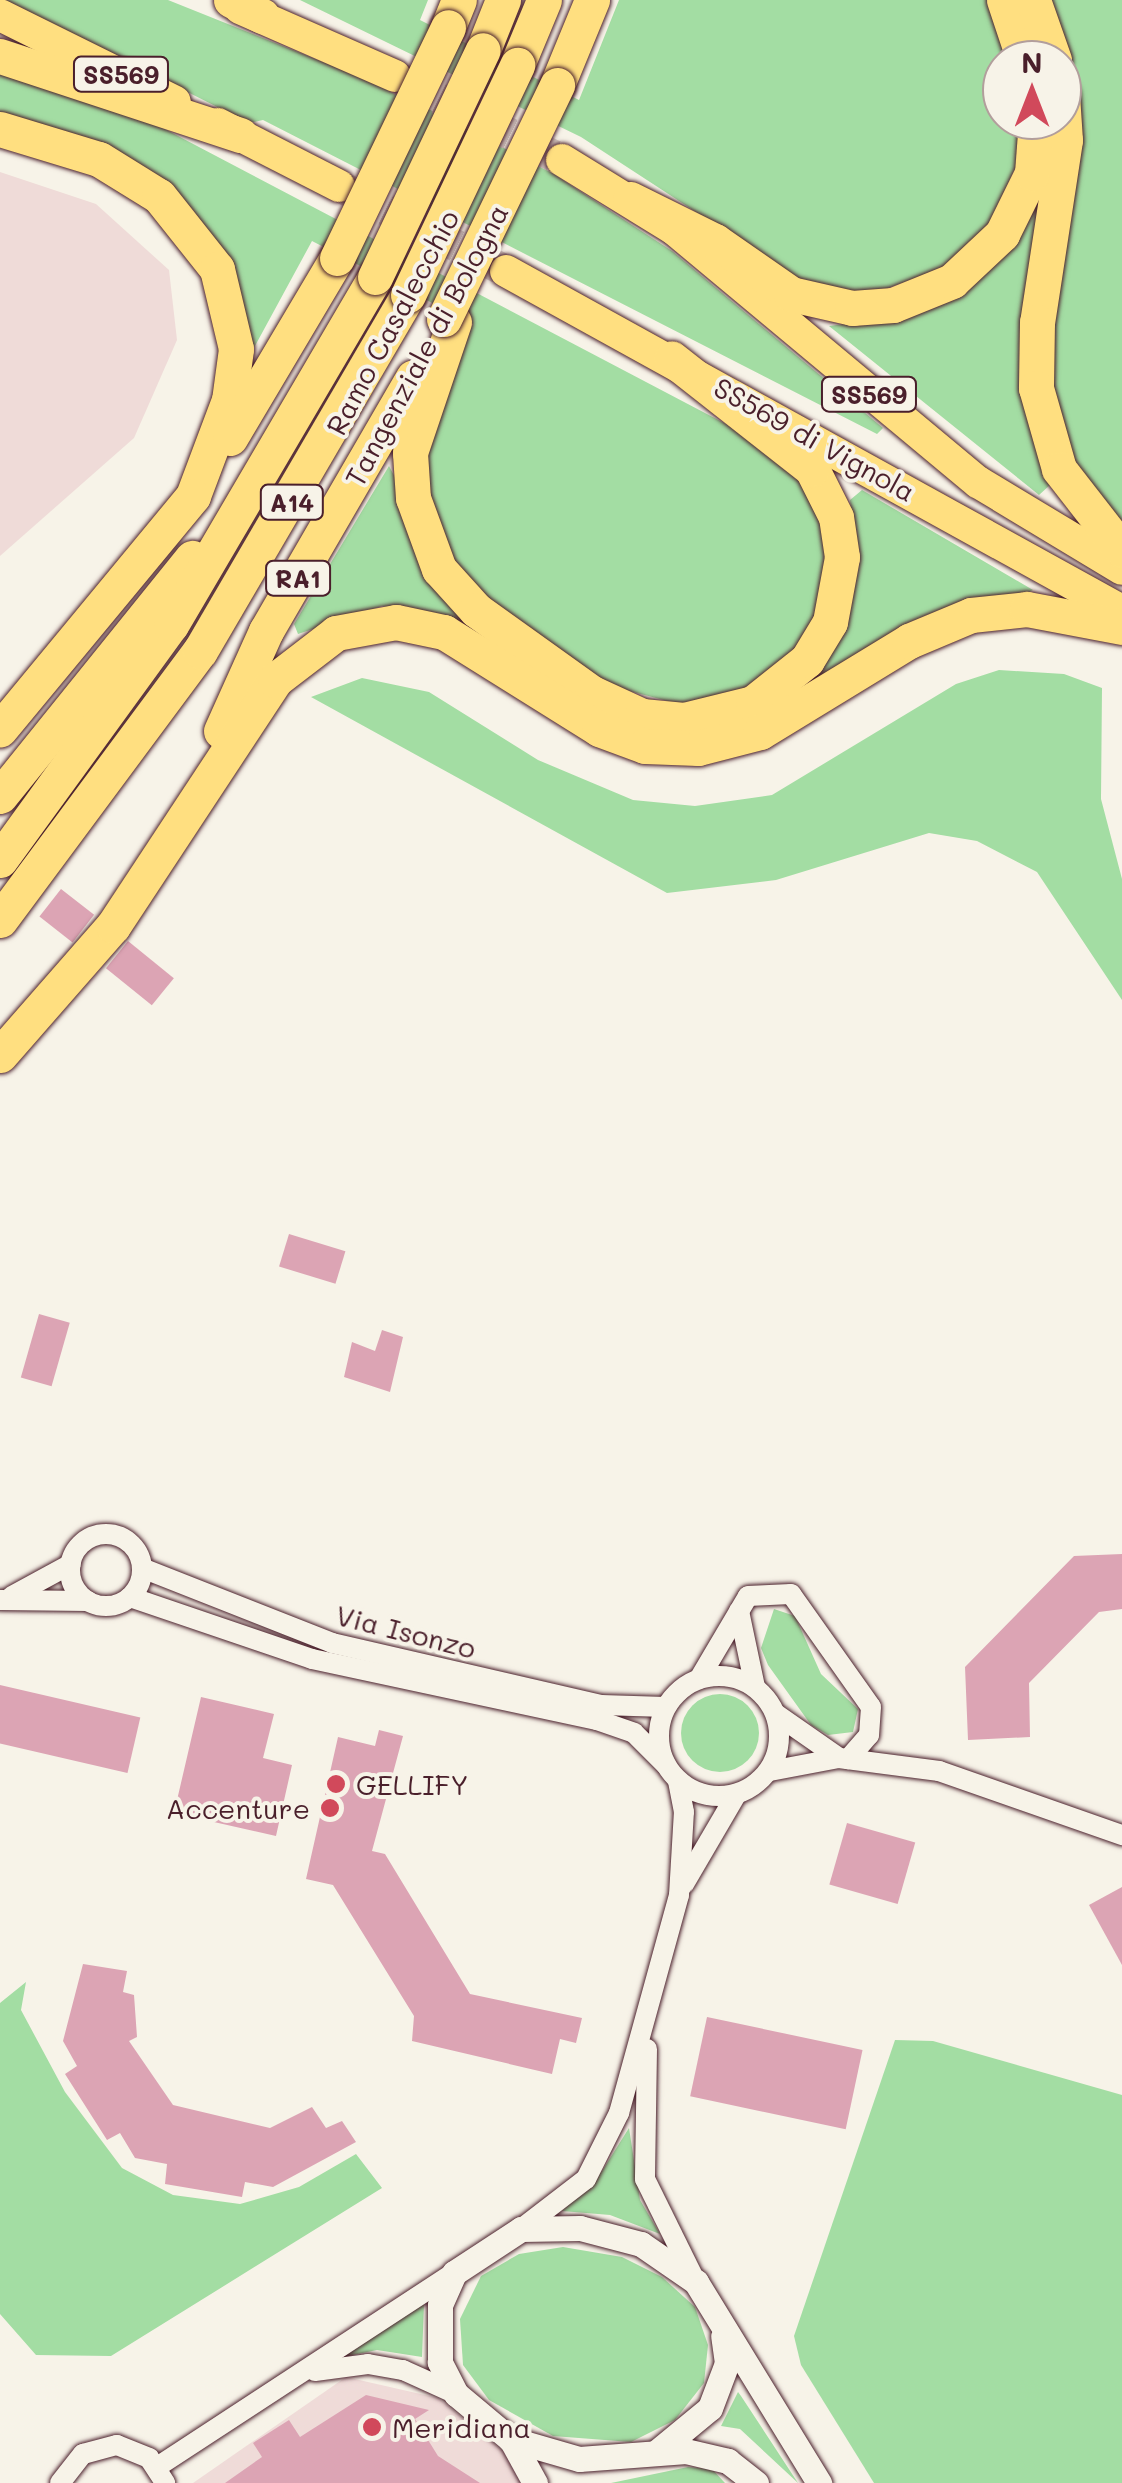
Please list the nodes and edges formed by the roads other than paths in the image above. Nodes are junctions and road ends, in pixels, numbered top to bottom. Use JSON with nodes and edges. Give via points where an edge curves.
{"nodes":[{"id":1,"x":216,"y":0,"type":"edge"},
{"id":2,"x":503,"y":0,"type":"edge"},
{"id":3,"x":544,"y":0,"type":"edge"},
{"id":4,"x":1004,"y":0,"type":"edge"},
{"id":5,"x":1033,"y":0,"type":"edge"},
{"id":6,"x":591,"y":3,"type":"edge"},
{"id":7,"x":247,"y":8,"type":"edge"},
{"id":8,"x":447,"y":12,"type":"edge"},
{"id":9,"x":0,"y":14,"type":"edge"},
{"id":10,"x":1017,"y":40,"type":"edge"},
{"id":11,"x":1047,"y":40,"type":"edge"},
{"id":12,"x":0,"y":56,"type":"edge"},
{"id":13,"x":396,"y":76,"type":"tunnel mouth"},
{"id":14,"x":0,"y":130,"type":"edge"},
{"id":15,"x":240,"y":135,"type":"junction"},
{"id":16,"x":1035,"y":140,"type":"edge"},
{"id":17,"x":1065,"y":140,"type":"edge"},
{"id":18,"x":562,"y":160,"type":"tunnel mouth"},
{"id":19,"x":339,"y":186,"type":"tunnel mouth"},
{"id":20,"x":630,"y":199,"type":"junction"},
{"id":21,"x":494,"y":259,"type":"junction"},
{"id":22,"x":449,"y":321,"type":"junction"},
{"id":23,"x":671,"y":358,"type":"junction"},
{"id":24,"x":261,"y":478,"type":"junction"},
{"id":25,"x":194,"y":496,"type":"junction"},
{"id":26,"x":1122,"y":550,"type":"edge"},
{"id":27,"x":1122,"y":569,"type":"edge"},
{"id":28,"x":1122,"y":611,"type":"edge"},
{"id":29,"x":1122,"y":627,"type":"edge"},
{"id":30,"x":0,"y":728,"type":"edge"},
{"id":31,"x":0,"y":796,"type":"edge"},
{"id":32,"x":168,"y":845,"type":"junction"},
{"id":33,"x":0,"y":860,"type":"edge"},
{"id":34,"x":4,"y":916,"type":"edge"},
{"id":35,"x":0,"y":1055,"type":"edge"},
{"id":36,"x":71,"y":1564,"type":"junction"},
{"id":37,"x":142,"y":1568,"type":"junction"},
{"id":38,"x":130,"y":1597,"type":"junction"},
{"id":39,"x":5,"y":1598,"type":"edge"},
{"id":40,"x":88,"y":1601,"type":"junction"},
{"id":41,"x":741,"y":1607,"type":"junction"},
{"id":42,"x":698,"y":1680,"type":"junction"},
{"id":43,"x":755,"y":1687,"type":"junction"},
{"id":44,"x":666,"y":1707,"type":"junction"},
{"id":45,"x":776,"y":1714,"type":"junction"},
{"id":46,"x":843,"y":1758,"type":"junction"},
{"id":47,"x":770,"y":1771,"type":"junction"},
{"id":48,"x":672,"y":1773,"type":"junction"},
{"id":49,"x":736,"y":1795,"type":"junction"},
{"id":50,"x":1122,"y":1836,"type":"edge"},
{"id":51,"x":679,"y":1895,"type":"junction"},
{"id":52,"x":648,"y":2027,"type":"junction"},
{"id":53,"x":522,"y":2229,"type":"junction"},
{"id":54,"x":454,"y":2273,"type":"junction"},
{"id":55,"x":696,"y":2282,"type":"junction"},
{"id":56,"x":719,"y":2320,"type":"junction"},
{"id":57,"x":309,"y":2372,"type":"junction"},
{"id":58,"x":456,"y":2394,"type":"junction"},
{"id":59,"x":510,"y":2439,"type":"junction"},
{"id":60,"x":654,"y":2454,"type":"junction"},
{"id":61,"x":604,"y":2460,"type":"junction"},
{"id":62,"x":161,"y":2475,"type":"edge"},
{"id":63,"x":60,"y":2483,"type":"edge"},
{"id":64,"x":535,"y":2483,"type":"edge"},
{"id":65,"x":579,"y":2483,"type":"edge"},
{"id":66,"x":756,"y":2483,"type":"edge"},
{"id":67,"x":819,"y":2483,"type":"edge"}],
"edges":[{"from":1,"to":7,"type":"highway"},
{"from":2,"to":24,"type":"highway","name":"Ramo Casalecchio","number":"A14","bridge":true,"via":[[375,277]]},
{"from":3,"to":34,"type":"highway","name":"Ramo Casalecchio","number":"A14","bridge":true,"via":[[408,295],[229,606]]},
{"from":4,"to":10,"type":"highway"},
{"from":5,"to":11,"type":"highway"},
{"from":6,"to":21,"type":"highway","name":"Tangenziale di Bologna","number":"RA1","bridge":true},
{"from":7,"to":13,"type":"highway"},
{"from":8,"to":25,"type":"highway","bridge":true,"via":[[405,122],[337,258]]},
{"from":9,"to":15,"type":"highway","number":"SS569"},
{"from":12,"to":15,"type":"highway"},
{"from":14,"to":25,"type":"highway","via":[[132,177],[182,217],[217,269],[234,323],[234,374]]},
{"from":15,"to":19,"type":"highway","number":"SS569"},
{"from":16,"to":20,"type":"highway","via":[[1032,174],[1002,234],[952,281],[893,305],[852,308],[791,294],[715,241]]},
{"from":17,"to":26,"type":"highway","via":[[1037,322],[1036,388],[1059,469]]},
{"from":18,"to":20,"type":"highway","name":"SS569 di Vignola","number":"SS569"},
{"from":20,"to":27,"type":"highway","name":"SS569 di Vignola","number":"SS569","via":[[978,482]]},
{"from":21,"to":22,"type":"highway","name":"Tangenziale di Bologna","number":"RA1","bridge":true},
{"from":21,"to":23,"type":"highway","name":"SS569 di Vignola","number":"SS569"},
{"from":22,"to":23,"type":"highway","via":[[410,453],[413,498],[440,569],[476,610],[592,693],[642,716],[684,720],[753,702],[807,660],[830,622],[842,557],[836,518],[812,469]]},
{"from":22,"to":32,"type":"highway","name":"Tangenziale di Bologna","number":"RA1","via":[[266,631]]},
{"from":23,"to":28,"type":"highway","name":"SS569 di Vignola","number":"SS569"},
{"from":24,"to":31,"type":"highway"},
{"from":24,"to":33,"type":"highway","name":"Ramo Casalecchio","number":"A14","via":[[116,705]]},
{"from":25,"to":30,"type":"highway"},
{"from":29,"to":32,"type":"highway","via":[[1044,611],[972,615],[909,641],[760,732],[671,748],[599,729],[444,632],[396,622],[356,626],[319,641],[276,680]]},
{"from":32,"to":35,"type":"highway","number":"RA1","via":[[102,941]]},
{"from":36,"to":37,"type":"street","via":[[86,1541],[108,1535],[128,1542]]},
{"from":36,"to":39,"type":"street"},
{"from":36,"to":40,"type":"street","via":[[74,1585]]},
{"from":37,"to":38,"type":"street"},
{"from":37,"to":44,"type":"street","name":"Via Isonzo","via":[[332,1643],[601,1705]]},
{"from":38,"to":40,"type":"street","via":[[110,1606]]},
{"from":38,"to":48,"type":"street","name":"Via Isonzo","via":[[312,1659],[597,1720],[634,1734]]},
{"from":39,"to":40,"type":"street"},
{"from":41,"to":42,"type":"street"},
{"from":41,"to":43,"type":"street"},
{"from":41,"to":46,"type":"street","via":[[756,1592],[791,1594],[855,1681],[873,1718],[870,1735]]},
{"from":42,"to":43,"type":"street","via":[[728,1676]]},
{"from":42,"to":44,"type":"street"},
{"from":43,"to":45,"type":"street"},
{"from":44,"to":48,"type":"street","via":[[659,1733]]},
{"from":45,"to":46,"type":"street"},
{"from":45,"to":47,"type":"street","via":[[780,1745]]},
{"from":46,"to":47,"type":"street"},
{"from":46,"to":50,"type":"street","via":[[978,1782]]},
{"from":47,"to":49,"type":"street"},
{"from":48,"to":49,"type":"street","via":[[705,1795]]},
{"from":48,"to":51,"type":"street","via":[[684,1812]]},
{"from":49,"to":51,"type":"street"},
{"from":51,"to":52,"type":"street"},
{"from":52,"to":53,"type":"street","via":[[605,2149],[574,2190]]},
{"from":52,"to":55,"type":"street","via":[[645,2178]]},
{"from":53,"to":54,"type":"street"},
{"from":53,"to":55,"type":"street","via":[[620,2236]]},
{"from":54,"to":57,"type":"street"},
{"from":54,"to":58,"type":"street","via":[[438,2325],[440,2362]]},
{"from":55,"to":56,"type":"street"},
{"from":56,"to":60,"type":"street","via":[[727,2363],[722,2387],[701,2422]]},
{"from":56,"to":67,"type":"street"},
{"from":57,"to":58,"type":"street","via":[[368,2364],[428,2377]]},
{"from":57,"to":62,"type":"street"},
{"from":58,"to":59,"type":"street"},
{"from":59,"to":61,"type":"street","via":[[549,2456]]},
{"from":59,"to":64,"type":"street"},
{"from":60,"to":61,"type":"street"},
{"from":60,"to":66,"type":"street","via":[[707,2454]]},
{"from":61,"to":65,"type":"street"},
{"from":62,"to":63,"type":"street","via":[[140,2452],[105,2445],[74,2461]]}]}
